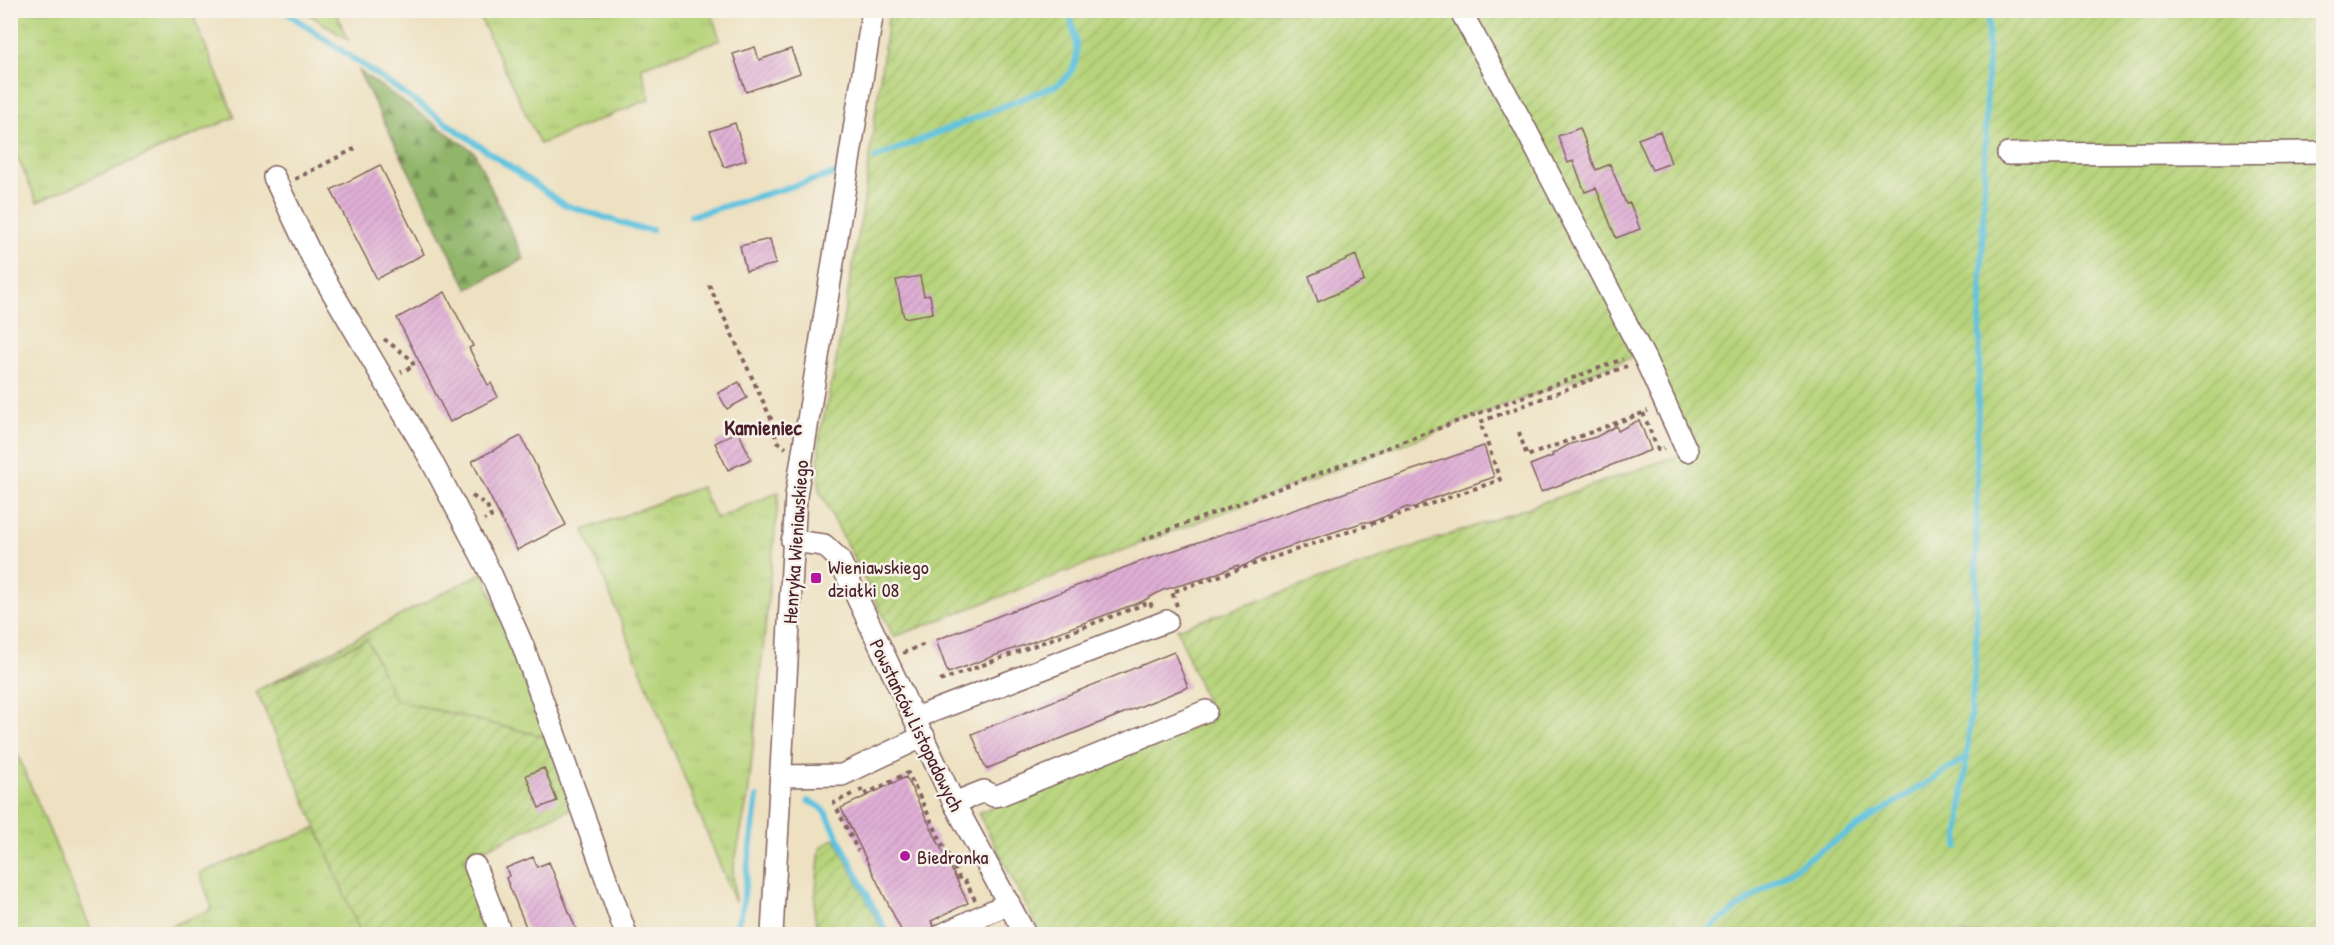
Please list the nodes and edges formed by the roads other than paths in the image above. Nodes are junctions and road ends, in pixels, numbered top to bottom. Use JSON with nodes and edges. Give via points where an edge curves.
{"nodes":[{"id":1,"x":873,"y":10,"type":"edge"},
{"id":2,"x":1464,"y":17,"type":"edge"},
{"id":3,"x":2324,"y":152,"type":"edge"},
{"id":4,"x":2008,"y":154,"type":"dead end"},
{"id":5,"x":284,"y":178,"type":"road end"},
{"id":6,"x":1687,"y":451,"type":"dead end"},
{"id":7,"x":792,"y":541,"type":"junction"},
{"id":8,"x":1168,"y":619,"type":"road end"},
{"id":9,"x":1206,"y":711,"type":"dead end"},
{"id":10,"x":919,"y":727,"type":"junction"},
{"id":11,"x":781,"y":776,"type":"junction"},
{"id":12,"x":954,"y":803,"type":"junction"},
{"id":13,"x":475,"y":866,"type":"dead end"},
{"id":14,"x":1008,"y":903,"type":"junction"},
{"id":15,"x":501,"y":934,"type":"edge"},
{"id":16,"x":626,"y":934,"type":"edge"},
{"id":17,"x":772,"y":934,"type":"edge"},
{"id":18,"x":943,"y":934,"type":"edge"},
{"id":19,"x":1025,"y":934,"type":"edge"}],
"edges":[{"from":1,"to":7,"type":"street","name":"Henryka Wieniawskiego","via":[[802,449]]},
{"from":2,"to":6,"type":"street","via":[[1643,355]]},
{"from":3,"to":4,"type":"street"},
{"from":5,"to":16,"type":"street","via":[[313,259],[431,460],[491,574],[523,646]]},
{"from":7,"to":10,"type":"street","name":"Powstańców Listopadowych","via":[[824,545],[839,560]]},
{"from":7,"to":11,"type":"street","name":"Henryka Wieniawskiego"},
{"from":8,"to":10,"type":"street"},
{"from":9,"to":12,"type":"street","via":[[1000,795],[984,791]]},
{"from":10,"to":11,"type":"street","via":[[842,775]]},
{"from":10,"to":12,"type":"street","name":"Powstańców Listopadowych"},
{"from":11,"to":17,"type":"street","name":"Henryka Wieniawskiego"},
{"from":12,"to":14,"type":"street","name":"Powstańców Listopadowych"},
{"from":13,"to":15,"type":"street"},
{"from":14,"to":18,"type":"street"},
{"from":14,"to":19,"type":"street","name":"Powstańców Listopadowych"}]}
